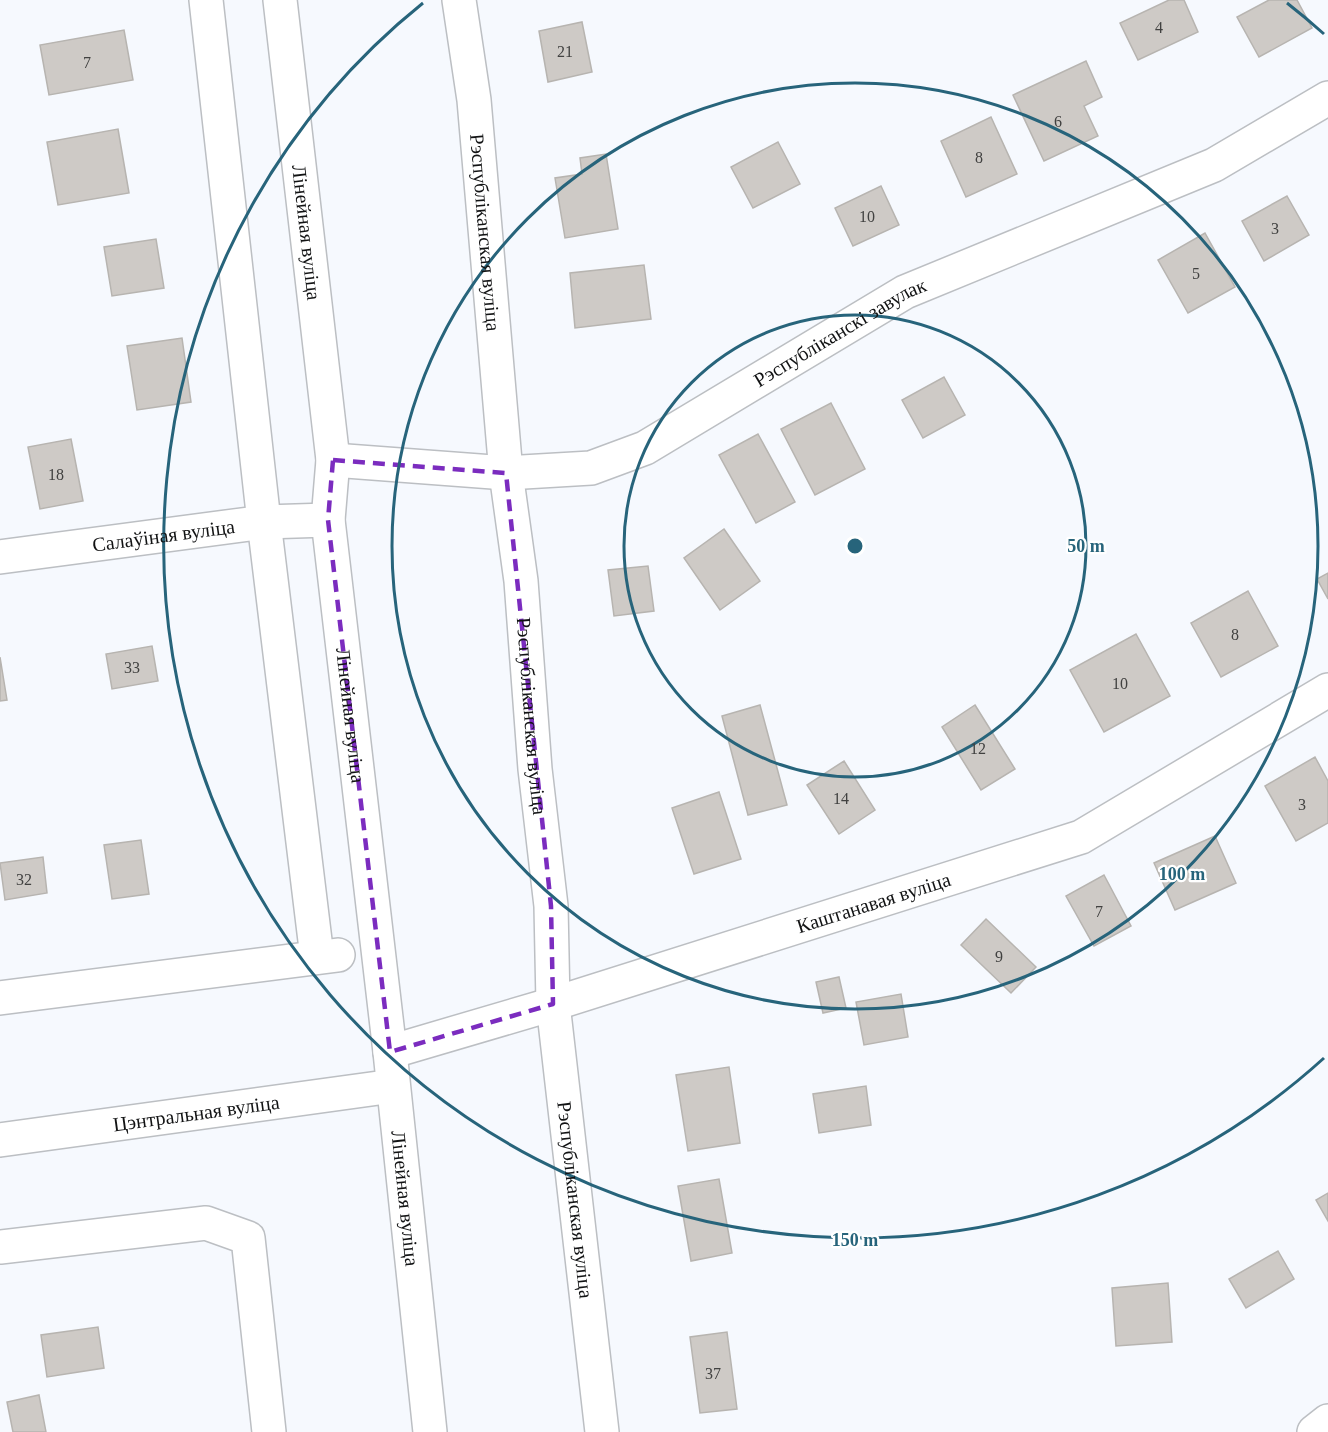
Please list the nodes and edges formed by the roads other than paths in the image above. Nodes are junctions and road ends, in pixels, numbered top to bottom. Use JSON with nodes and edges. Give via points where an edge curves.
{"nodes":[{"id":1,"x":206,"y":0,"type":"edge"},
{"id":2,"x":280,"y":0,"type":"edge"},
{"id":3,"x":459,"y":0,"type":"edge"},
{"id":4,"x":1328,"y":98,"type":"edge"},
{"id":5,"x":333,"y":460,"type":"junction"},
{"id":6,"x":506,"y":473,"type":"junction"},
{"id":7,"x":328,"y":520,"type":"junction"},
{"id":8,"x":264,"y":522,"type":"junction"},
{"id":9,"x":0,"y":557,"type":"edge"},
{"id":10,"x":1328,"y":690,"type":"edge"},
{"id":11,"x":0,"y":998,"type":"edge"},
{"id":12,"x":554,"y":1004,"type":"junction"},
{"id":13,"x":390,"y":1052,"type":"junction"},
{"id":14,"x":393,"y":1086,"type":"junction"},
{"id":15,"x":0,"y":1140,"type":"edge"},
{"id":16,"x":0,"y":1247,"type":"edge"},
{"id":17,"x":1328,"y":1421,"type":"edge"},
{"id":18,"x":269,"y":1432,"type":"edge"},
{"id":19,"x":430,"y":1432,"type":"edge"},
{"id":20,"x":602,"y":1432,"type":"edge"},
{"id":21,"x":1314,"y":1432,"type":"edge"}],
"edges":[{"from":1,"to":8,"type":"street"},
{"from":2,"to":5,"type":"street","name":"Лінейная вуліца"},
{"from":3,"to":6,"type":"street","name":"Рэспубліканская вуліца","via":[[474,100]]},
{"from":4,"to":6,"type":"street","name":"Рэспубліканскі завулак","via":[[1214,165],[905,292],[645,448],[591,468]]},
{"from":5,"to":6,"type":"street","name":"Рэспубліканскі завулак"},
{"from":5,"to":7,"type":"street","name":"Лінейная вуліца"},
{"from":6,"to":12,"type":"street","name":"Рэспубліканская вуліца","via":[[521,581],[535,769],[551,906]]},
{"from":7,"to":8,"type":"street","name":"Салаўіная вуліца"},
{"from":7,"to":13,"type":"street","name":"Лінейная вуліца"},
{"from":8,"to":9,"type":"street","name":"Салаўіная вуліца"},
{"from":8,"to":11,"type":"street","via":[[327,956]]},
{"from":10,"to":12,"type":"street","name":"Каштанавая вуліца","via":[[1081,837]]},
{"from":12,"to":13,"type":"street","name":"Каштанавая вуліца"},
{"from":12,"to":20,"type":"street","name":"Рэспубліканская вуліца"},
{"from":13,"to":14,"type":"street","name":"Лінейная вуліца"},
{"from":14,"to":15,"type":"street","name":"Цэнтральная вуліца"},
{"from":14,"to":19,"type":"street","name":"Лінейная вуліца"},
{"from":16,"to":18,"type":"street","via":[[206,1223],[248,1238]]},
{"from":17,"to":21,"type":"street"}]}
